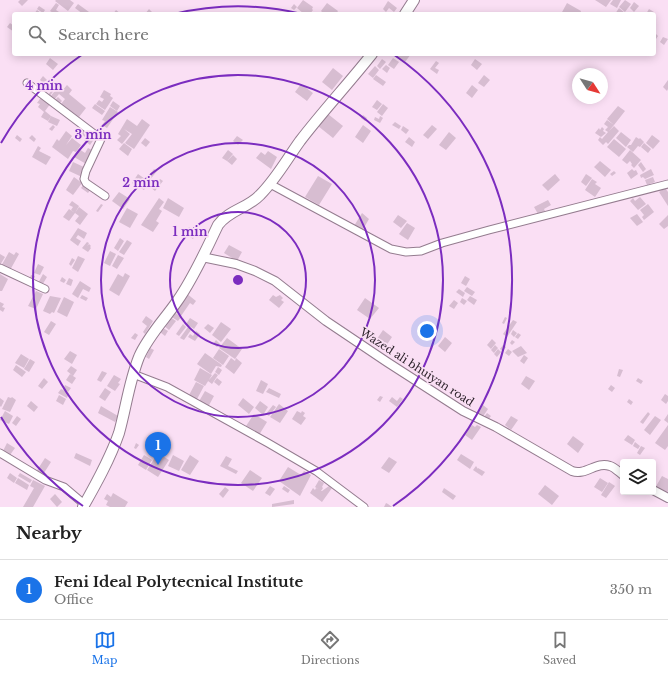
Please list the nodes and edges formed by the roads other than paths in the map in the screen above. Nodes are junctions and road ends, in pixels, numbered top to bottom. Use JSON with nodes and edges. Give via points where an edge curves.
{"nodes":[{"id":1,"x":414,"y":0,"type":"edge"},
{"id":2,"x":406,"y":12,"type":"edge"},
{"id":3,"x":370,"y":56,"type":"edge"},
{"id":4,"x":27,"y":83,"type":"dead end"},
{"id":5,"x":270,"y":184,"type":"junction"},
{"id":6,"x":668,"y":184,"type":"edge"},
{"id":7,"x":105,"y":196,"type":"dead end"},
{"id":8,"x":202,"y":257,"type":"junction"},
{"id":9,"x":0,"y":268,"type":"edge"},
{"id":10,"x":45,"y":289,"type":"dead end"},
{"id":11,"x":133,"y":374,"type":"junction"},
{"id":12,"x":0,"y":453,"type":"edge"},
{"id":13,"x":620,"y":474,"type":"edge"},
{"id":14,"x":656,"y":492,"type":"edge"},
{"id":15,"x":668,"y":498,"type":"edge"},
{"id":16,"x":83,"y":506,"type":"edge"},
{"id":17,"x":364,"y":507,"type":"edge"}],
"edges":[{"from":1,"to":2,"type":"main road"},
{"from":3,"to":5,"type":"main road","via":[[301,141]]},
{"from":4,"to":7,"type":"street","via":[[101,139],[84,179]]},
{"from":5,"to":6,"type":"street","via":[[391,248],[406,252],[421,251],[489,230]]},
{"from":5,"to":8,"type":"main road","via":[[259,197],[223,218]]},
{"from":8,"to":11,"type":"main road","via":[[179,298],[148,340]]},
{"from":8,"to":13,"type":"street","name":"Wazed ali bhuiyan road","via":[[236,264],[275,281],[326,321],[463,411],[572,471],[578,473],[604,465],[611,466]]},
{"from":9,"to":10,"type":"street"},
{"from":11,"to":16,"type":"main road","via":[[118,436]]},
{"from":11,"to":17,"type":"street","via":[[167,387],[268,443],[316,472]]},
{"from":12,"to":16,"type":"street","via":[[45,480],[64,487]]},
{"from":14,"to":15,"type":"street"}]}
